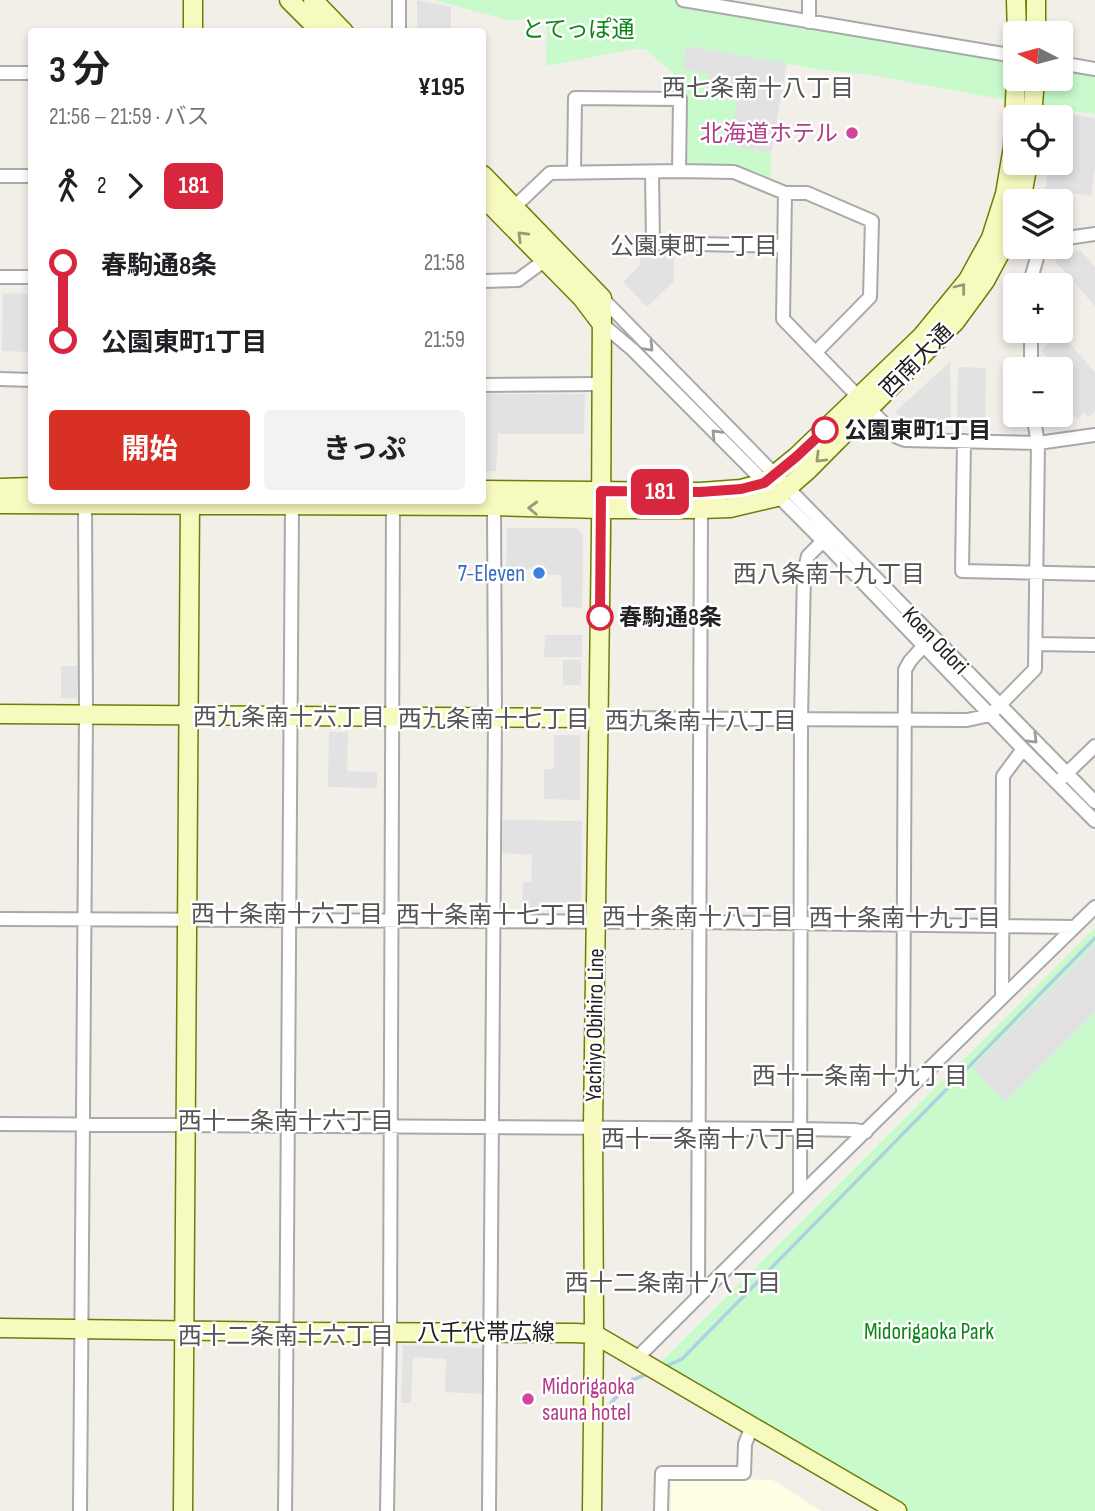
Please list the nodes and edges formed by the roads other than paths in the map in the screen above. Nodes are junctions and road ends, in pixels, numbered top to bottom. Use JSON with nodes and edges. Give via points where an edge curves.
{"nodes":[{"id":1,"x":193,"y":0,"type":"edge"},
{"id":2,"x":289,"y":0,"type":"edge"},
{"id":3,"x":313,"y":0,"type":"edge"},
{"id":4,"x":399,"y":0,"type":"edge"},
{"id":5,"x":683,"y":0,"type":"edge"},
{"id":6,"x":808,"y":0,"type":"edge"},
{"id":7,"x":1016,"y":0,"type":"edge"},
{"id":8,"x":1036,"y":0,"type":"edge"},
{"id":9,"x":1017,"y":21,"type":"edge"},
{"id":10,"x":1036,"y":21,"type":"edge"},
{"id":11,"x":809,"y":22,"type":"junction"},
{"id":12,"x":193,"y":28,"type":"edge"},
{"id":13,"x":317,"y":28,"type":"edge"},
{"id":14,"x":341,"y":28,"type":"edge"},
{"id":15,"x":399,"y":28,"type":"edge"},
{"id":16,"x":1003,"y":55,"type":"edge"},
{"id":17,"x":1073,"y":65,"type":"edge"},
{"id":18,"x":1095,"y":69,"type":"edge"},
{"id":19,"x":0,"y":73,"type":"edge"},
{"id":20,"x":28,"y":73,"type":"edge"},
{"id":21,"x":1015,"y":91,"type":"edge"},
{"id":22,"x":679,"y":171,"type":"junction"},
{"id":23,"x":574,"y":172,"type":"junction"},
{"id":24,"x":652,"y":172,"type":"junction"},
{"id":25,"x":0,"y":176,"type":"edge"},
{"id":26,"x":28,"y":176,"type":"edge"},
{"id":27,"x":486,"y":179,"type":"edge"},
{"id":28,"x":785,"y":193,"type":"junction"},
{"id":29,"x":486,"y":199,"type":"edge"},
{"id":30,"x":509,"y":212,"type":"junction"},
{"id":31,"x":1095,"y":234,"type":"edge"},
{"id":32,"x":1073,"y":237,"type":"edge"},
{"id":33,"x":784,"y":246,"type":"junction"},
{"id":34,"x":1003,"y":248,"type":"edge"},
{"id":35,"x":545,"y":260,"type":"junction"},
{"id":36,"x":0,"y":277,"type":"edge"},
{"id":37,"x":28,"y":278,"type":"edge"},
{"id":38,"x":486,"y":281,"type":"edge"},
{"id":39,"x":601,"y":298,"type":"junction"},
{"id":40,"x":600,"y":323,"type":"junction"},
{"id":41,"x":816,"y":352,"type":"junction"},
{"id":42,"x":0,"y":379,"type":"edge"},
{"id":43,"x":28,"y":380,"type":"edge"},
{"id":44,"x":486,"y":384,"type":"edge"},
{"id":45,"x":601,"y":384,"type":"junction"},
{"id":46,"x":864,"y":402,"type":"junction"},
{"id":47,"x":1035,"y":427,"type":"edge"},
{"id":48,"x":1095,"y":435,"type":"edge"},
{"id":49,"x":964,"y":441,"type":"junction"},
{"id":50,"x":1038,"y":443,"type":"junction"},
{"id":51,"x":769,"y":479,"type":"junction"},
{"id":52,"x":28,"y":487,"type":"edge"},
{"id":53,"x":0,"y":488,"type":"edge"},
{"id":54,"x":486,"y":491,"type":"edge"},
{"id":55,"x":782,"y":492,"type":"junction"},
{"id":56,"x":601,"y":500,"type":"junction"},
{"id":57,"x":0,"y":504,"type":"edge"},
{"id":58,"x":138,"y":504,"type":"edge"},
{"id":59,"x":190,"y":504,"type":"edge"},
{"id":60,"x":241,"y":504,"type":"edge"},
{"id":61,"x":393,"y":504,"type":"edge"},
{"id":62,"x":85,"y":505,"type":"junction"},
{"id":63,"x":292,"y":505,"type":"junction"},
{"id":64,"x":494,"y":506,"type":"junction"},
{"id":65,"x":701,"y":509,"type":"junction"},
{"id":66,"x":827,"y":537,"type":"junction"},
{"id":67,"x":1037,"y":572,"type":"junction"},
{"id":68,"x":1095,"y":574,"type":"edge"},
{"id":69,"x":933,"y":636,"type":"junction"},
{"id":70,"x":1036,"y":644,"type":"junction"},
{"id":71,"x":1095,"y":645,"type":"edge"},
{"id":72,"x":923,"y":646,"type":"junction"},
{"id":73,"x":995,"y":710,"type":"junction"},
{"id":74,"x":0,"y":714,"type":"edge"},
{"id":75,"x":86,"y":715,"type":"junction"},
{"id":76,"x":187,"y":715,"type":"junction"},
{"id":77,"x":289,"y":716,"type":"junction"},
{"id":78,"x":392,"y":716,"type":"junction"},
{"id":79,"x":495,"y":717,"type":"junction"},
{"id":80,"x":598,"y":718,"type":"junction"},
{"id":81,"x":701,"y":718,"type":"junction"},
{"id":82,"x":801,"y":719,"type":"junction"},
{"id":83,"x":904,"y":720,"type":"junction"},
{"id":84,"x":1095,"y":746,"type":"edge"},
{"id":85,"x":1023,"y":749,"type":"junction"},
{"id":86,"x":1062,"y":778,"type":"junction"},
{"id":87,"x":1095,"y":802,"type":"edge"},
{"id":88,"x":1095,"y":821,"type":"edge"},
{"id":89,"x":1095,"y":907,"type":"edge"},
{"id":90,"x":0,"y":919,"type":"edge"},
{"id":91,"x":84,"y":919,"type":"junction"},
{"id":92,"x":187,"y":919,"type":"junction"},
{"id":93,"x":289,"y":921,"type":"junction"},
{"id":94,"x":391,"y":921,"type":"junction"},
{"id":95,"x":494,"y":922,"type":"junction"},
{"id":96,"x":596,"y":922,"type":"junction"},
{"id":97,"x":698,"y":922,"type":"junction"},
{"id":98,"x":802,"y":924,"type":"junction"},
{"id":99,"x":905,"y":925,"type":"junction"},
{"id":100,"x":1003,"y":926,"type":"junction"},
{"id":101,"x":1074,"y":927,"type":"junction"},
{"id":102,"x":1002,"y":997,"type":"junction"},
{"id":103,"x":903,"y":1094,"type":"junction"},
{"id":104,"x":0,"y":1124,"type":"edge"},
{"id":105,"x":82,"y":1124,"type":"junction"},
{"id":106,"x":186,"y":1125,"type":"junction"},
{"id":107,"x":288,"y":1126,"type":"junction"},
{"id":108,"x":390,"y":1126,"type":"junction"},
{"id":109,"x":492,"y":1127,"type":"junction"},
{"id":110,"x":593,"y":1127,"type":"junction"},
{"id":111,"x":697,"y":1129,"type":"junction"},
{"id":112,"x":800,"y":1129,"type":"junction"},
{"id":113,"x":866,"y":1132,"type":"junction"},
{"id":114,"x":800,"y":1195,"type":"junction"},
{"id":115,"x":698,"y":1297,"type":"junction"},
{"id":116,"x":0,"y":1328,"type":"edge"},
{"id":117,"x":80,"y":1330,"type":"junction"},
{"id":118,"x":185,"y":1331,"type":"junction"},
{"id":119,"x":390,"y":1331,"type":"junction"},
{"id":120,"x":287,"y":1332,"type":"junction"},
{"id":121,"x":491,"y":1332,"type":"junction"},
{"id":122,"x":594,"y":1334,"type":"junction"},
{"id":123,"x":636,"y":1359,"type":"junction"},
{"id":124,"x":752,"y":1426,"type":"junction"},
{"id":125,"x":80,"y":1511,"type":"edge"},
{"id":126,"x":183,"y":1511,"type":"edge"},
{"id":127,"x":285,"y":1511,"type":"edge"},
{"id":128,"x":387,"y":1511,"type":"edge"},
{"id":129,"x":489,"y":1511,"type":"edge"},
{"id":130,"x":592,"y":1511,"type":"edge"},
{"id":131,"x":661,"y":1511,"type":"edge"},
{"id":132,"x":897,"y":1511,"type":"edge"}],
"edges":[{"from":1,"to":12,"type":"street"},
{"from":2,"to":13,"type":"street"},
{"from":3,"to":14,"type":"street"},
{"from":4,"to":15,"type":"street"},
{"from":5,"to":11,"type":"street"},
{"from":6,"to":11,"type":"street"},
{"from":7,"to":9,"type":"street"},
{"from":8,"to":10,"type":"street"},
{"from":11,"to":16,"type":"street"},
{"from":17,"to":18,"type":"street"},
{"from":19,"to":20,"type":"street"},
{"from":46,"to":21,"type":"street","name":"西南大通","one_way":true,"via":[[968,279],[991,238],[1013,146]]},
{"from":22,"to":23,"type":"street","via":[[680,99],[575,98]]},
{"from":22,"to":24,"type":"street"},
{"from":22,"to":28,"type":"street","via":[[734,172]]},
{"from":23,"to":24,"type":"street"},
{"from":23,"to":30,"type":"street","via":[[550,173]]},
{"from":24,"to":33,"type":"street","via":[[653,243]]},
{"from":25,"to":26,"type":"street"},
{"from":27,"to":30,"type":"street"},
{"from":28,"to":33,"type":"street"},
{"from":28,"to":41,"type":"street","via":[[807,193],[872,221],[870,297]]},
{"from":29,"to":30,"type":"street"},
{"from":35,"to":30,"type":"street","one_way":true},
{"from":30,"to":39,"type":"street"},
{"from":31,"to":32,"type":"street"},
{"from":33,"to":41,"type":"street","via":[[783,319]]},
{"from":34,"to":46,"type":"street","name":"西南大通","via":[[954,322]]},
{"from":35,"to":38,"type":"street","via":[[518,280]]},
{"from":35,"to":40,"type":"street","via":[[590,306]]},
{"from":36,"to":37,"type":"street"},
{"from":39,"to":40,"type":"street","name":"Yachiyo Obihiro Line"},
{"from":39,"to":51,"type":"street","name":"Koen Odori","one_way":true},
{"from":40,"to":45,"type":"street","name":"Yachiyo Obihiro Line"},
{"from":51,"to":40,"type":"street","name":"Koen Odori","one_way":true},
{"from":41,"to":46,"type":"street"},
{"from":42,"to":43,"type":"street"},
{"from":44,"to":45,"type":"street"},
{"from":45,"to":56,"type":"street","name":"Yachiyo Obihiro Line"},
{"from":46,"to":49,"type":"street","via":[[897,437]]},
{"from":46,"to":51,"type":"street","name":"西南大通"},
{"from":46,"to":55,"type":"street","name":"西南大通","one_way":true,"via":[[808,470]]},
{"from":47,"to":50,"type":"street"},
{"from":48,"to":50,"type":"street"},
{"from":49,"to":50,"type":"street"},
{"from":49,"to":67,"type":"street","via":[[962,570]]},
{"from":50,"to":67,"type":"street"},
{"from":51,"to":55,"type":"street","name":"Koen Odori"},
{"from":51,"to":56,"type":"street","name":"西南大通","via":[[741,489]]},
{"from":52,"to":53,"type":"street"},
{"from":54,"to":56,"type":"street","name":"西南大通"},
{"from":55,"to":65,"type":"street","name":"西南大通","via":[[730,508]]},
{"from":55,"to":66,"type":"street","name":"Koen Odori"},
{"from":56,"to":64,"type":"street","name":"西南大通","one_way":true},
{"from":56,"to":65,"type":"street","name":"西南大通"},
{"from":56,"to":80,"type":"street","name":"Yachiyo Obihiro Line"},
{"from":57,"to":62,"type":"street","name":"西南大通"},
{"from":58,"to":62,"type":"street","name":"西南大通"},
{"from":59,"to":76,"type":"street"},
{"from":60,"to":63,"type":"street","name":"西南大通"},
{"from":61,"to":63,"type":"street","name":"西南大通"},
{"from":61,"to":64,"type":"street","name":"西南大通"},
{"from":61,"to":78,"type":"street"},
{"from":62,"to":75,"type":"street"},
{"from":63,"to":77,"type":"street"},
{"from":64,"to":79,"type":"street"},
{"from":65,"to":81,"type":"street"},
{"from":66,"to":69,"type":"street","name":"Koen Odori"},
{"from":66,"to":72,"type":"street","name":"Koen Odori"},
{"from":66,"to":82,"type":"street","via":[[808,556],[804,572]]},
{"from":67,"to":68,"type":"street"},
{"from":67,"to":70,"type":"street"},
{"from":69,"to":72,"type":"street"},
{"from":69,"to":73,"type":"street","name":"Koen Odori"},
{"from":70,"to":71,"type":"street"},
{"from":70,"to":73,"type":"street","via":[[1035,668]]},
{"from":72,"to":73,"type":"street","name":"Koen Odori"},
{"from":72,"to":83,"type":"street","via":[[905,670]]},
{"from":73,"to":83,"type":"street","via":[[967,720]]},
{"from":73,"to":85,"type":"street","name":"Koen Odori"},
{"from":73,"to":86,"type":"street","name":"Koen Odori","one_way":true},
{"from":74,"to":75,"type":"street"},
{"from":75,"to":76,"type":"street"},
{"from":75,"to":91,"type":"street"},
{"from":76,"to":77,"type":"street"},
{"from":76,"to":92,"type":"street"},
{"from":77,"to":78,"type":"street"},
{"from":77,"to":93,"type":"street"},
{"from":78,"to":79,"type":"street"},
{"from":78,"to":94,"type":"street"},
{"from":79,"to":80,"type":"street"},
{"from":79,"to":95,"type":"street"},
{"from":80,"to":81,"type":"street"},
{"from":80,"to":96,"type":"street","name":"Yachiyo Obihiro Line"},
{"from":81,"to":82,"type":"street"},
{"from":81,"to":97,"type":"street"},
{"from":82,"to":83,"type":"street"},
{"from":82,"to":98,"type":"street"},
{"from":83,"to":99,"type":"street"},
{"from":84,"to":86,"type":"street"},
{"from":85,"to":86,"type":"street","name":"Koen Odori"},
{"from":85,"to":100,"type":"street","via":[[1003,776]]},
{"from":86,"to":87,"type":"street","name":"Koen Odori"},
{"from":86,"to":88,"type":"street","name":"Koen Odori"},
{"from":89,"to":101,"type":"street"},
{"from":90,"to":91,"type":"street"},
{"from":91,"to":92,"type":"street"},
{"from":91,"to":105,"type":"street"},
{"from":92,"to":93,"type":"street"},
{"from":92,"to":106,"type":"street"},
{"from":93,"to":94,"type":"street"},
{"from":93,"to":107,"type":"street"},
{"from":94,"to":95,"type":"street"},
{"from":94,"to":108,"type":"street"},
{"from":95,"to":96,"type":"street"},
{"from":95,"to":109,"type":"street"},
{"from":96,"to":97,"type":"street"},
{"from":96,"to":110,"type":"street","name":"Yachiyo Obihiro Line"},
{"from":97,"to":98,"type":"street"},
{"from":97,"to":111,"type":"street"},
{"from":98,"to":99,"type":"street"},
{"from":98,"to":112,"type":"street"},
{"from":99,"to":100,"type":"street"},
{"from":99,"to":103,"type":"street"},
{"from":100,"to":101,"type":"street"},
{"from":100,"to":102,"type":"street"},
{"from":101,"to":102,"type":"street"},
{"from":102,"to":103,"type":"street"},
{"from":103,"to":113,"type":"street"},
{"from":104,"to":105,"type":"street"},
{"from":105,"to":106,"type":"street"},
{"from":105,"to":117,"type":"street"},
{"from":106,"to":107,"type":"street"},
{"from":106,"to":118,"type":"street"},
{"from":107,"to":108,"type":"street"},
{"from":107,"to":120,"type":"street"},
{"from":108,"to":109,"type":"street"},
{"from":108,"to":119,"type":"street"},
{"from":109,"to":110,"type":"street"},
{"from":109,"to":121,"type":"street"},
{"from":110,"to":111,"type":"street"},
{"from":110,"to":122,"type":"street","name":"Yachiyo Obihiro Line"},
{"from":111,"to":112,"type":"street"},
{"from":111,"to":115,"type":"street"},
{"from":112,"to":113,"type":"street"},
{"from":112,"to":114,"type":"street"},
{"from":113,"to":114,"type":"street"},
{"from":114,"to":115,"type":"street"},
{"from":115,"to":123,"type":"street"},
{"from":116,"to":117,"type":"street","name":"八千代帯広線"},
{"from":117,"to":118,"type":"street","name":"八千代帯広線"},
{"from":117,"to":125,"type":"street"},
{"from":118,"to":120,"type":"street","name":"八千代帯広線"},
{"from":118,"to":126,"type":"street"},
{"from":119,"to":120,"type":"street","name":"八千代帯広線"},
{"from":119,"to":121,"type":"street","name":"八千代帯広線"},
{"from":119,"to":128,"type":"street"},
{"from":120,"to":127,"type":"street"},
{"from":121,"to":122,"type":"street","name":"八千代帯広線"},
{"from":121,"to":129,"type":"street"},
{"from":122,"to":123,"type":"street"},
{"from":122,"to":130,"type":"street","name":"Yachiyo Obihiro Line"},
{"from":123,"to":124,"type":"street"},
{"from":124,"to":131,"type":"street","via":[[745,1444],[744,1473],[662,1473]]},
{"from":124,"to":132,"type":"street"}]}
